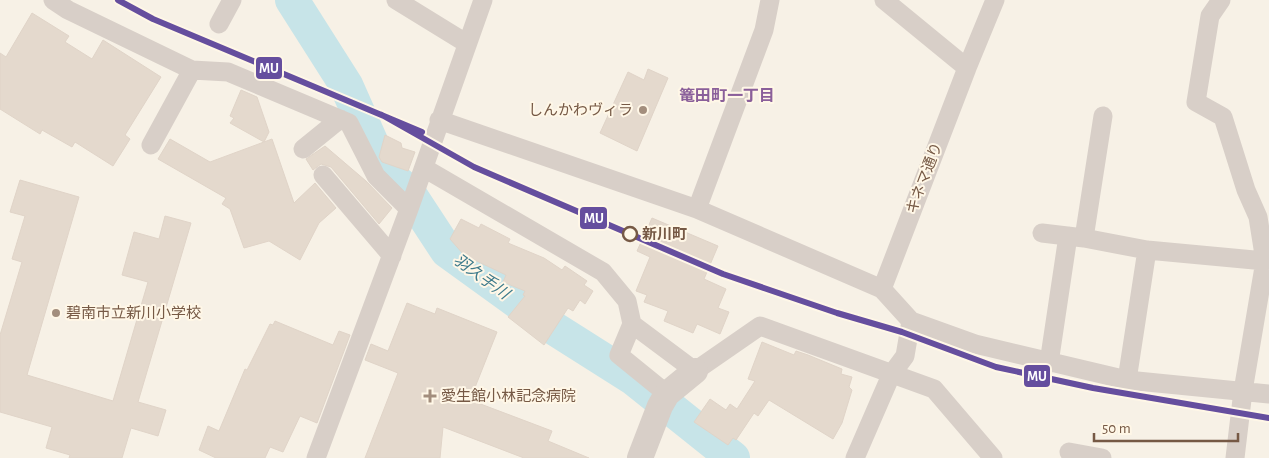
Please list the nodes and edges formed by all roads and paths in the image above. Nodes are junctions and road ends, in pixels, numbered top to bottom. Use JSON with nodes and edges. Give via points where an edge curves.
{"nodes":[{"id":1,"x":53,"y":0,"type":"edge"},
{"id":2,"x":232,"y":0,"type":"edge"},
{"id":3,"x":396,"y":0,"type":"edge"},
{"id":4,"x":483,"y":0,"type":"edge"},
{"id":5,"x":770,"y":0,"type":"edge"},
{"id":6,"x":884,"y":0,"type":"edge"},
{"id":7,"x":995,"y":0,"type":"edge"},
{"id":8,"x":1221,"y":0,"type":"edge"},
{"id":9,"x":219,"y":24,"type":"dead end"},
{"id":10,"x":466,"y":43,"type":"junction"},
{"id":11,"x":967,"y":68,"type":"junction"},
{"id":12,"x":192,"y":70,"type":"junction"},
{"id":13,"x":1103,"y":116,"type":"dead end"},
{"id":14,"x":340,"y":119,"type":"junction"},
{"id":15,"x":439,"y":120,"type":"junction"},
{"id":16,"x":151,"y":145,"type":"dead end"},
{"id":17,"x":303,"y":149,"type":"dead end"},
{"id":18,"x":424,"y":168,"type":"junction"},
{"id":19,"x":323,"y":175,"type":"dead end"},
{"id":20,"x":409,"y":209,"type":"junction"},
{"id":21,"x":697,"y":209,"type":"junction"},
{"id":22,"x":1042,"y":233,"type":"dead end"},
{"id":23,"x":1076,"y":237,"type":"junction"},
{"id":24,"x":1147,"y":250,"type":"junction"},
{"id":25,"x":392,"y":256,"type":"junction"},
{"id":26,"x":1265,"y":261,"type":"junction"},
{"id":27,"x":882,"y":289,"type":"junction"},
{"id":28,"x":911,"y":321,"type":"junction"},
{"id":29,"x":632,"y":324,"type":"junction"},
{"id":30,"x":1049,"y":363,"type":"junction"},
{"id":31,"x":695,"y":371,"type":"junction"},
{"id":32,"x":891,"y":375,"type":"junction"},
{"id":33,"x":1127,"y":380,"type":"junction"},
{"id":34,"x":1242,"y":391,"type":"junction"},
{"id":35,"x":667,"y":394,"type":"junction"},
{"id":36,"x":1269,"y":394,"type":"edge"},
{"id":37,"x":1069,"y":452,"type":"dead end"},
{"id":38,"x":990,"y":457,"type":"edge"},
{"id":39,"x":316,"y":458,"type":"edge"},
{"id":40,"x":640,"y":458,"type":"edge"},
{"id":41,"x":855,"y":458,"type":"edge"},
{"id":42,"x":1102,"y":458,"type":"edge"},
{"id":43,"x":1235,"y":458,"type":"edge"}],
"edges":[{"from":1,"to":12,"type":"street"},
{"from":2,"to":9,"type":"street"},
{"from":3,"to":10,"type":"street"},
{"from":4,"to":10,"type":"street"},
{"from":5,"to":21,"type":"street","via":[[764,30]]},
{"from":6,"to":11,"type":"street"},
{"from":7,"to":11,"type":"street","name":"キネマ通り"},
{"from":8,"to":26,"type":"street","via":[[1210,16],[1196,102],[1224,117],[1246,190],[1258,217]]},
{"from":10,"to":15,"type":"street"},
{"from":11,"to":27,"type":"street","name":"キネマ通り"},
{"from":12,"to":14,"type":"street","via":[[228,72]]},
{"from":12,"to":16,"type":"street"},
{"from":13,"to":23,"type":"street"},
{"from":14,"to":17,"type":"street"},
{"from":14,"to":20,"type":"street","via":[[350,123],[376,176]]},
{"from":15,"to":18,"type":"street"},
{"from":15,"to":21,"type":"street"},
{"from":18,"to":20,"type":"street"},
{"from":18,"to":29,"type":"street","via":[[603,272],[627,301]]},
{"from":19,"to":25,"type":"street"},
{"from":20,"to":25,"type":"street"},
{"from":21,"to":27,"type":"street"},
{"from":22,"to":23,"type":"street"},
{"from":23,"to":24,"type":"street"},
{"from":23,"to":30,"type":"street"},
{"from":24,"to":26,"type":"street"},
{"from":24,"to":33,"type":"street"},
{"from":25,"to":39,"type":"street"},
{"from":26,"to":34,"type":"street"},
{"from":27,"to":28,"type":"street"},
{"from":28,"to":30,"type":"street","via":[[975,344]]},
{"from":28,"to":32,"type":"street","via":[[905,356]]},
{"from":29,"to":31,"type":"street"},
{"from":29,"to":35,"type":"street","via":[[619,354]]},
{"from":30,"to":33,"type":"street"},
{"from":31,"to":32,"type":"street","via":[[760,326]]},
{"from":31,"to":35,"type":"main road"},
{"from":32,"to":38,"type":"street","via":[[934,389]]},
{"from":32,"to":41,"type":"street"},
{"from":33,"to":34,"type":"street"},
{"from":34,"to":36,"type":"street"},
{"from":34,"to":43,"type":"street"},
{"from":35,"to":40,"type":"main road"},
{"from":37,"to":42,"type":"street"}]}
